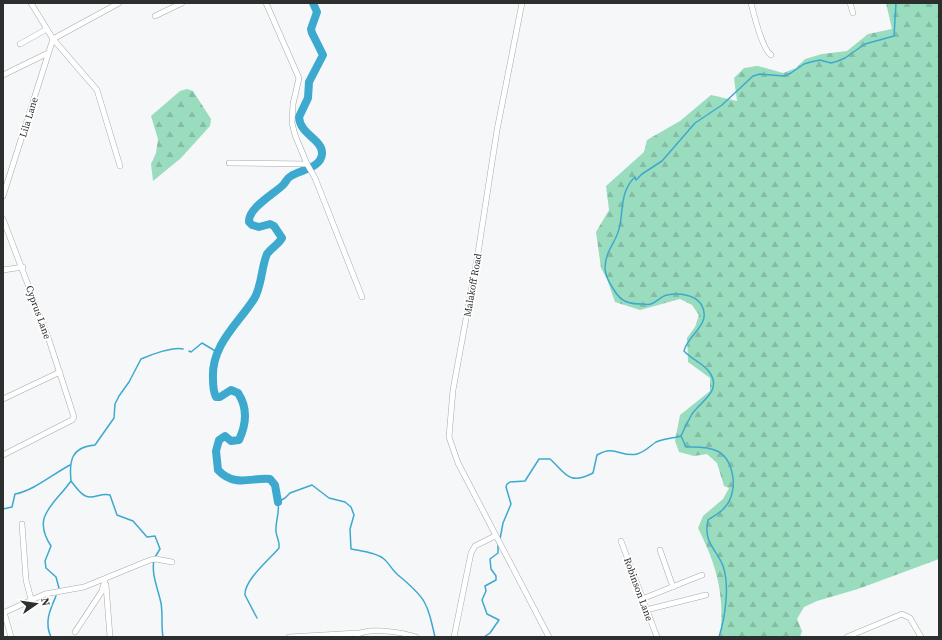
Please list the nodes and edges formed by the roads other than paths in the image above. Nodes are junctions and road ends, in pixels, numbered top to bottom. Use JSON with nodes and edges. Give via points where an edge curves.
{"nodes":[{"id":1,"x":31,"y":3,"type":"edge"},
{"id":2,"x":119,"y":3,"type":"edge"},
{"id":3,"x":182,"y":3,"type":"edge"},
{"id":4,"x":266,"y":3,"type":"edge"},
{"id":5,"x":522,"y":3,"type":"edge"},
{"id":6,"x":751,"y":3,"type":"edge"},
{"id":7,"x":850,"y":3,"type":"edge"},
{"id":8,"x":853,"y":13,"type":"dead end"},
{"id":9,"x":155,"y":16,"type":"dead end"},
{"id":10,"x":47,"y":29,"type":"junction"},
{"id":11,"x":53,"y":39,"type":"junction"},
{"id":12,"x":20,"y":44,"type":"dead end"},
{"id":13,"x":48,"y":53,"type":"junction"},
{"id":14,"x":771,"y":55,"type":"dead end"},
{"id":15,"x":3,"y":75,"type":"edge"},
{"id":16,"x":229,"y":163,"type":"dead end"},
{"id":17,"x":307,"y":164,"type":"junction"},
{"id":18,"x":120,"y":166,"type":"dead end"},
{"id":19,"x":3,"y":196,"type":"edge"},
{"id":20,"x":3,"y":219,"type":"edge"},
{"id":21,"x":23,"y":267,"type":"junction"},
{"id":22,"x":3,"y":270,"type":"edge"},
{"id":23,"x":362,"y":297,"type":"dead end"},
{"id":24,"x":60,"y":372,"type":"junction"},
{"id":25,"x":3,"y":399,"type":"edge"},
{"id":26,"x":3,"y":454,"type":"edge"},
{"id":27,"x":22,"y":524,"type":"dead end"},
{"id":28,"x":496,"y":538,"type":"junction"},
{"id":29,"x":621,"y":541,"type":"dead end"},
{"id":30,"x":660,"y":550,"type":"dead end"},
{"id":31,"x":172,"y":562,"type":"dead end"},
{"id":32,"x":702,"y":575,"type":"dead end"},
{"id":33,"x":105,"y":580,"type":"junction"},
{"id":34,"x":673,"y":587,"type":"junction"},
{"id":35,"x":706,"y":595,"type":"dead end"},
{"id":36,"x":31,"y":599,"type":"junction"},
{"id":37,"x":642,"y":599,"type":"junction"},
{"id":38,"x":646,"y":610,"type":"junction"},
{"id":39,"x":4,"y":612,"type":"edge"},
{"id":40,"x":75,"y":632,"type":"dead end"},
{"id":41,"x":356,"y":635,"type":"edge"},
{"id":42,"x":11,"y":637,"type":"edge"},
{"id":43,"x":110,"y":637,"type":"edge"},
{"id":44,"x":290,"y":637,"type":"edge"},
{"id":45,"x":416,"y":637,"type":"edge"},
{"id":46,"x":454,"y":637,"type":"edge"},
{"id":47,"x":549,"y":637,"type":"edge"},
{"id":48,"x":657,"y":637,"type":"edge"},
{"id":49,"x":847,"y":637,"type":"edge"},
{"id":50,"x":921,"y":637,"type":"edge"}],
"edges":[{"from":1,"to":10,"type":"street"},
{"from":2,"to":11,"type":"street"},
{"from":3,"to":9,"type":"street"},
{"from":4,"to":17,"type":"street","via":[[299,78],[292,123]]},
{"from":5,"to":28,"type":"street","name":"Malakoff Road","via":[[497,130],[453,390],[449,437],[458,463]]},
{"from":6,"to":14,"type":"street","via":[[764,44]]},
{"from":7,"to":8,"type":"street"},
{"from":10,"to":11,"type":"street"},
{"from":10,"to":12,"type":"street"},
{"from":11,"to":13,"type":"street","name":"Lila Lane"},
{"from":11,"to":18,"type":"street","via":[[97,90]]},
{"from":13,"to":15,"type":"street"},
{"from":13,"to":19,"type":"street","name":"Lila Lane"},
{"from":16,"to":17,"type":"street"},
{"from":17,"to":23,"type":"street","via":[[315,178]]},
{"from":20,"to":21,"type":"street","name":"Cyprus Lane"},
{"from":21,"to":22,"type":"street"},
{"from":21,"to":24,"type":"street","name":"Cyprus Lane"},
{"from":24,"to":25,"type":"street"},
{"from":24,"to":26,"type":"street","name":"Cyprus Lane","via":[[74,416],[72,420]]},
{"from":27,"to":36,"type":"street","via":[[26,580]]},
{"from":28,"to":46,"type":"street","via":[[475,546],[470,553]]},
{"from":28,"to":47,"type":"street","name":"Malakoff Road"},
{"from":29,"to":37,"type":"street","name":"Robinson Lane"},
{"from":30,"to":34,"type":"street"},
{"from":31,"to":33,"type":"street","via":[[153,560]]},
{"from":32,"to":34,"type":"street"},
{"from":33,"to":36,"type":"street"},
{"from":33,"to":40,"type":"street","via":[[102,591]]},
{"from":33,"to":43,"type":"street"},
{"from":34,"to":37,"type":"street"},
{"from":35,"to":38,"type":"street"},
{"from":36,"to":39,"type":"street"},
{"from":37,"to":38,"type":"street","name":"Robinson Lane"},
{"from":38,"to":48,"type":"street","name":"Robinson Lane"},
{"from":39,"to":42,"type":"street"},
{"from":41,"to":44,"type":"street"},
{"from":41,"to":45,"type":"street","via":[[402,633]]},
{"from":49,"to":50,"type":"street","via":[[902,614],[910,618]]}]}
